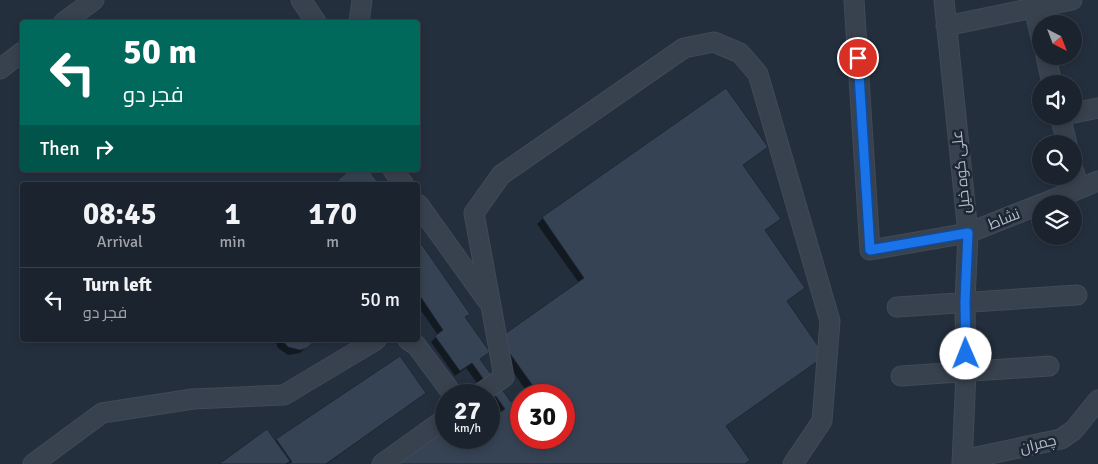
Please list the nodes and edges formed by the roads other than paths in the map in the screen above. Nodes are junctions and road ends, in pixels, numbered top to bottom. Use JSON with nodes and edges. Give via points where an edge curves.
{"nodes":[{"id":1,"x":94,"y":0,"type":"edge"},
{"id":2,"x":301,"y":0,"type":"edge"},
{"id":3,"x":362,"y":0,"type":"edge"},
{"id":4,"x":854,"y":0,"type":"edge"},
{"id":5,"x":944,"y":0,"type":"edge"},
{"id":6,"x":1072,"y":0,"type":"edge"},
{"id":7,"x":1034,"y":8,"type":"junction"},
{"id":8,"x":1036,"y":15,"type":"edge"},
{"id":9,"x":67,"y":20,"type":"edge"},
{"id":10,"x":315,"y":20,"type":"edge"},
{"id":11,"x":359,"y":20,"type":"edge"},
{"id":12,"x":946,"y":26,"type":"junction"},
{"id":13,"x":20,"y":54,"type":"edge"},
{"id":14,"x":0,"y":69,"type":"edge"},
{"id":15,"x":1098,"y":108,"type":"edge"},
{"id":16,"x":1082,"y":111,"type":"edge"},
{"id":17,"x":1098,"y":182,"type":"edge"},
{"id":18,"x":1077,"y":185,"type":"edge"},
{"id":19,"x":1078,"y":189,"type":"junction"},
{"id":20,"x":1064,"y":195,"type":"edge"},
{"id":21,"x":420,"y":207,"type":"edge"},
{"id":22,"x":1032,"y":208,"type":"edge"},
{"id":23,"x":968,"y":233,"type":"junction"},
{"id":24,"x":1077,"y":295,"type":"dead end"},
{"id":25,"x":965,"y":302,"type":"junction"},
{"id":26,"x":491,"y":305,"type":"junction"},
{"id":27,"x":898,"y":307,"type":"dead end"},
{"id":28,"x":373,"y":342,"type":"edge"},
{"id":29,"x":411,"y":342,"type":"edge"},
{"id":30,"x":1049,"y":366,"type":"dead end"},
{"id":31,"x":966,"y":372,"type":"junction"},
{"id":32,"x":901,"y":376,"type":"dead end"},
{"id":33,"x":445,"y":384,"type":"edge"},
{"id":34,"x":494,"y":384,"type":"edge"},
{"id":35,"x":1098,"y":400,"type":"edge"},
{"id":36,"x":435,"y":426,"type":"edge"},
{"id":37,"x":962,"y":462,"type":"edge"},
{"id":38,"x":33,"y":464,"type":"edge"},
{"id":39,"x":382,"y":464,"type":"edge"},
{"id":40,"x":793,"y":464,"type":"edge"}],
"edges":[{"from":1,"to":9,"type":"street"},
{"from":2,"to":10,"type":"street"},
{"from":3,"to":11,"type":"street"},
{"from":4,"to":23,"type":"street","name":"نشاط","via":[[870,250]]},
{"from":5,"to":12,"type":"street","name":"علی کوه خیل"},
{"from":6,"to":7,"type":"street"},
{"from":7,"to":8,"type":"street"},
{"from":7,"to":12,"type":"street"},
{"from":12,"to":23,"type":"street","name":"علی کوه خیل"},
{"from":13,"to":14,"type":"street"},
{"from":15,"to":16,"type":"street"},
{"from":17,"to":19,"type":"street","name":"نشاط"},
{"from":18,"to":19,"type":"street"},
{"from":19,"to":20,"type":"street","name":"نشاط"},
{"from":21,"to":26,"type":"street"},
{"from":22,"to":23,"type":"street","name":"نشاط"},
{"from":23,"to":25,"type":"street","name":"علی کوه خیل"},
{"from":24,"to":25,"type":"street"},
{"from":25,"to":27,"type":"street"},
{"from":25,"to":31,"type":"street","name":"علی کوه خیل"},
{"from":26,"to":34,"type":"street","via":[[504,377]]},
{"from":26,"to":40,"type":"street","via":[[474,213],[501,176],[684,48],[714,42],[740,53],[758,74],[830,321],[822,421]]},
{"from":28,"to":38,"type":"street","via":[[284,395],[193,399],[102,413]]},
{"from":29,"to":33,"type":"street"},
{"from":30,"to":31,"type":"street"},
{"from":31,"to":32,"type":"street"},
{"from":31,"to":37,"type":"street","name":"علی کوه خیل"},
{"from":35,"to":37,"type":"street","name":"چمران","via":[[1074,430],[1061,439]]},
{"from":36,"to":39,"type":"street"}]}
